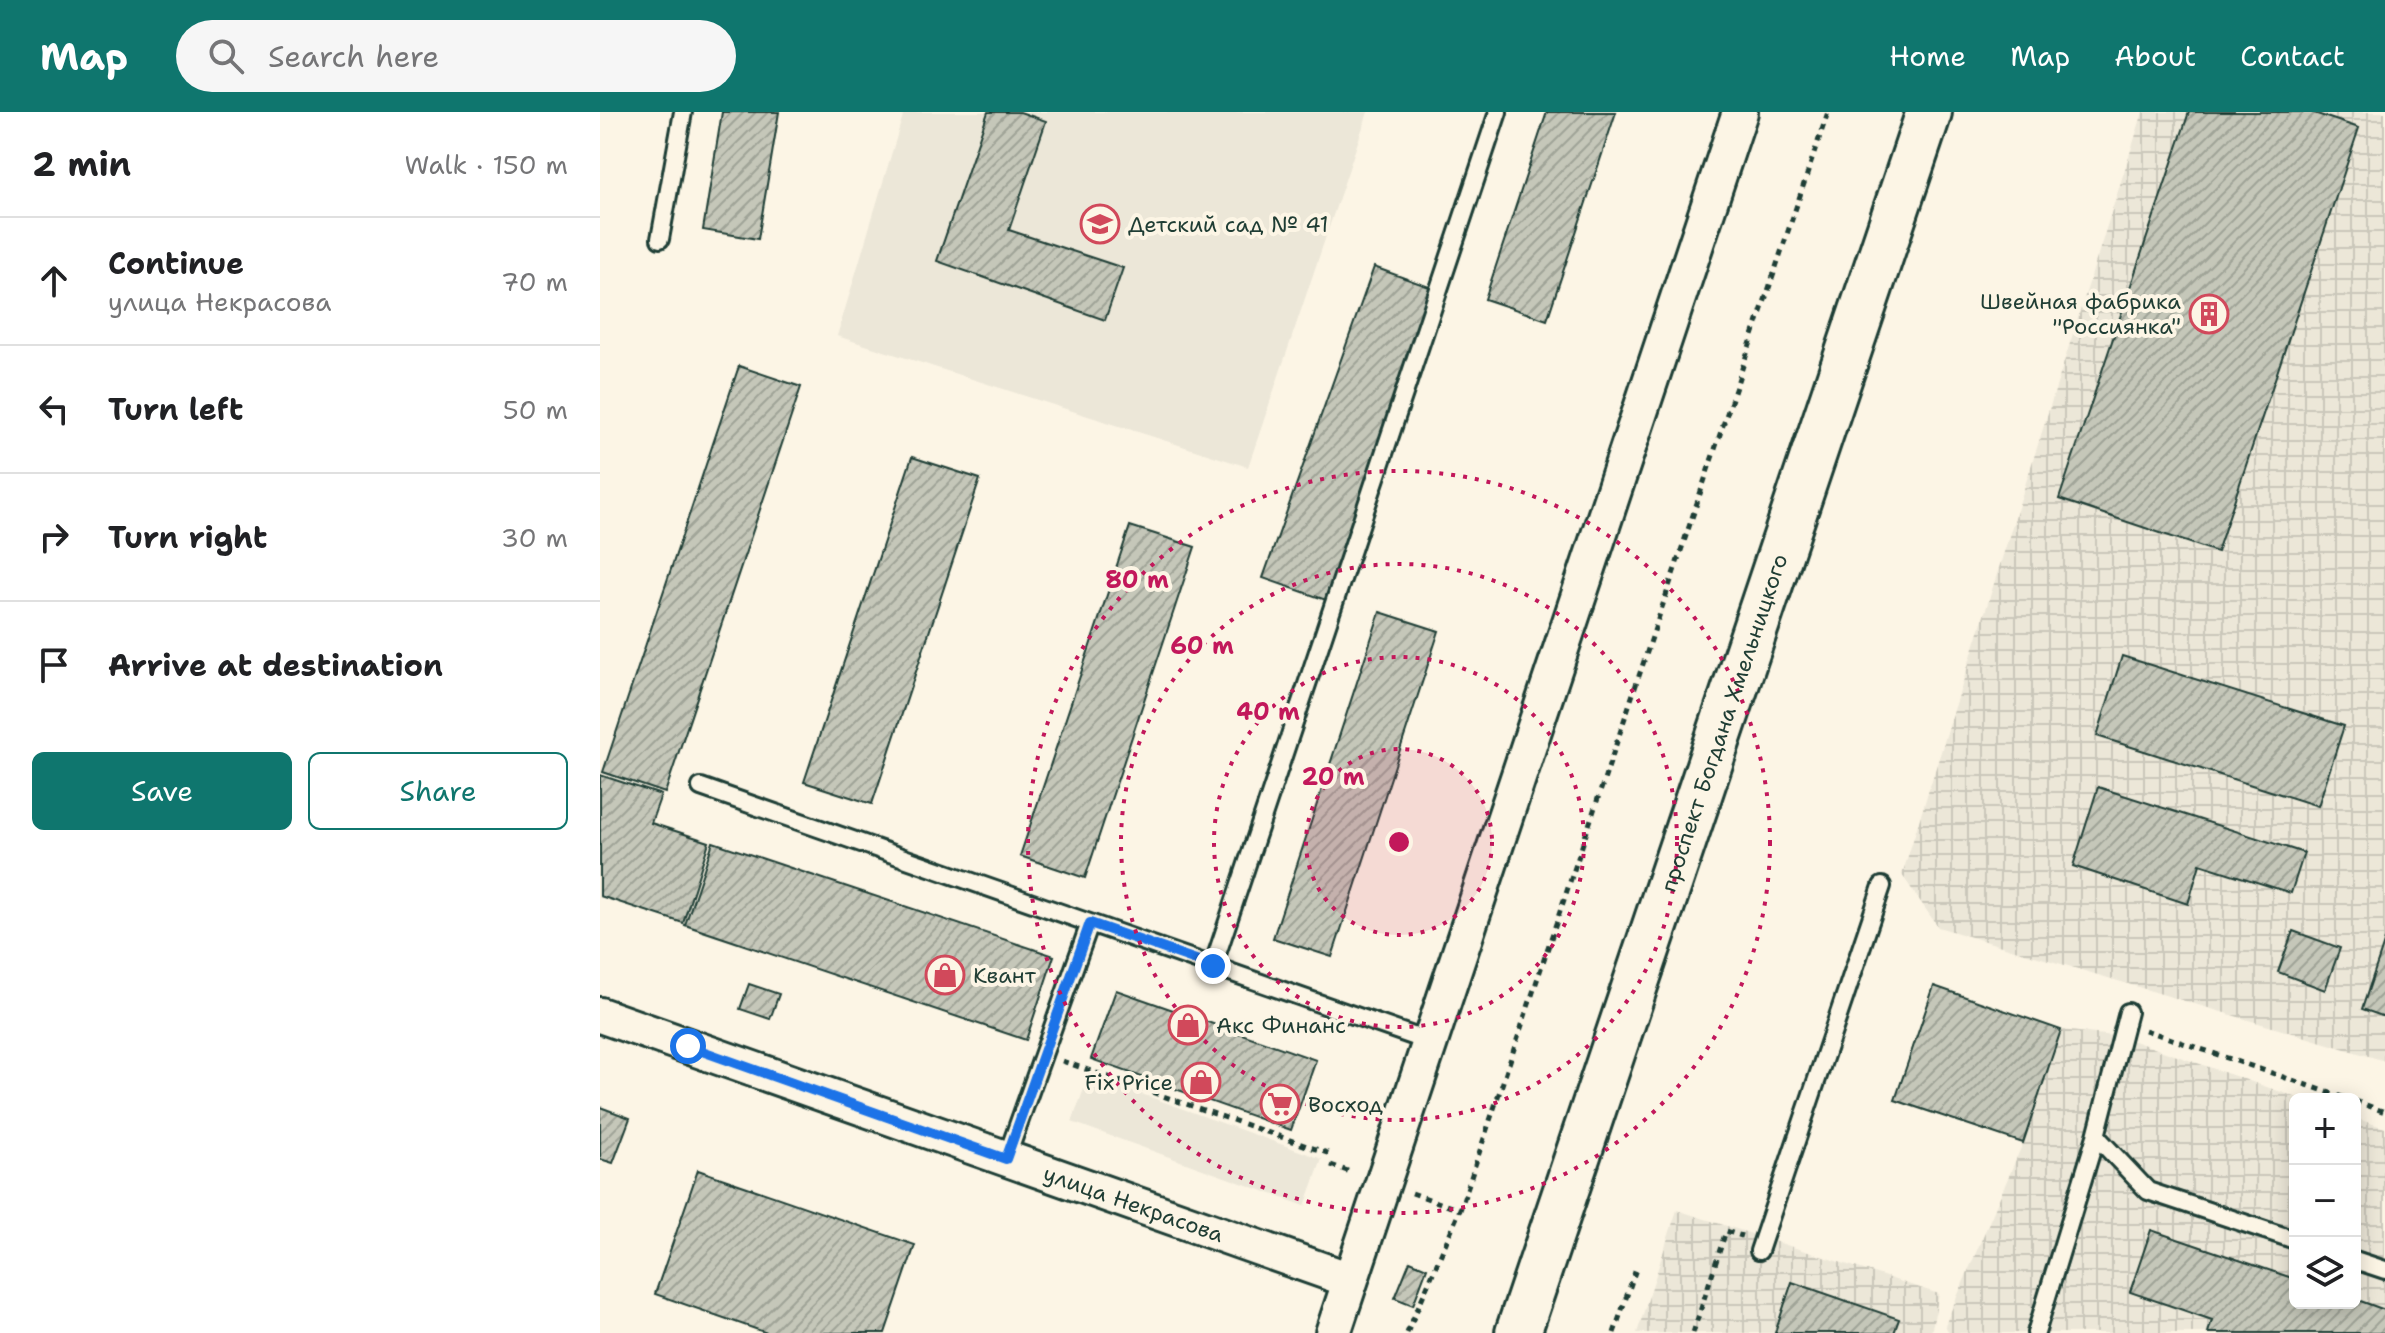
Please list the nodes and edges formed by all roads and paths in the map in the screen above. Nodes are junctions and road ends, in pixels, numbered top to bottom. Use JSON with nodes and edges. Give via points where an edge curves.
{"nodes":[{"id":1,"x":683,"y":112,"type":"edge"},
{"id":2,"x":1498,"y":112,"type":"edge"},
{"id":3,"x":1740,"y":112,"type":"edge"},
{"id":4,"x":1828,"y":112,"type":"edge"},
{"id":5,"x":1929,"y":112,"type":"edge"},
{"id":6,"x":660,"y":239,"type":"dead end"},
{"id":7,"x":701,"y":787,"type":"dead end"},
{"id":8,"x":1882,"y":886,"type":"dead end"},
{"id":9,"x":1090,"y":923,"type":"junction"},
{"id":10,"x":1213,"y":966,"type":"junction"},
{"id":11,"x":600,"y":1015,"type":"edge"},
{"id":12,"x":2127,"y":1018,"type":"joint"},
{"id":13,"x":1430,"y":1042,"type":"junction"},
{"id":14,"x":1043,"y":1055,"type":"junction"},
{"id":15,"x":2332,"y":1093,"type":"edge"},
{"id":16,"x":2361,"y":1103,"type":"edge"},
{"id":17,"x":2385,"y":1112,"type":"edge"},
{"id":18,"x":2096,"y":1136,"type":"junction"},
{"id":19,"x":1333,"y":1155,"type":"dead end"},
{"id":20,"x":1006,"y":1159,"type":"junction"},
{"id":21,"x":2289,"y":1238,"type":"edge"},
{"id":22,"x":1761,"y":1246,"type":"joint"},
{"id":23,"x":2361,"y":1262,"type":"edge"},
{"id":24,"x":1637,"y":1266,"type":"dead end"},
{"id":25,"x":2385,"y":1270,"type":"edge"},
{"id":26,"x":1350,"y":1280,"type":"junction"},
{"id":27,"x":1333,"y":1333,"type":"edge"},
{"id":28,"x":1407,"y":1333,"type":"edge"},
{"id":29,"x":1518,"y":1333,"type":"edge"},
{"id":30,"x":1614,"y":1333,"type":"edge"},
{"id":31,"x":1693,"y":1333,"type":"edge"},
{"id":32,"x":2036,"y":1333,"type":"edge"}],
"edges":[{"from":1,"to":6,"type":"lane"},
{"from":2,"to":10,"type":"lane"},
{"from":3,"to":13,"type":"street"},
{"from":4,"to":28,"type":"path","via":[[1460,1210]]},
{"from":5,"to":29,"type":"main road","name":"проспект Богдана Хмельницкого"},
{"from":7,"to":9,"type":"lane"},
{"from":8,"to":22,"type":"lane"},
{"from":9,"to":10,"type":"lane"},
{"from":9,"to":14,"type":"lane"},
{"from":10,"to":13,"type":"lane"},
{"from":11,"to":20,"type":"street","name":"улица Некрасова"},
{"from":12,"to":15,"type":"path"},
{"from":12,"to":18,"type":"lane"},
{"from":13,"to":26,"type":"street"},
{"from":14,"to":19,"type":"path"},
{"from":14,"to":20,"type":"lane"},
{"from":16,"to":17,"type":"path"},
{"from":18,"to":21,"type":"lane","via":[[2148,1191]]},
{"from":18,"to":32,"type":"lane"},
{"from":20,"to":26,"type":"street","name":"улица Некрасова"},
{"from":22,"to":31,"type":"path","via":[[1726,1231]]},
{"from":23,"to":25,"type":"lane"},
{"from":24,"to":30,"type":"path"},
{"from":26,"to":27,"type":"street"}]}
